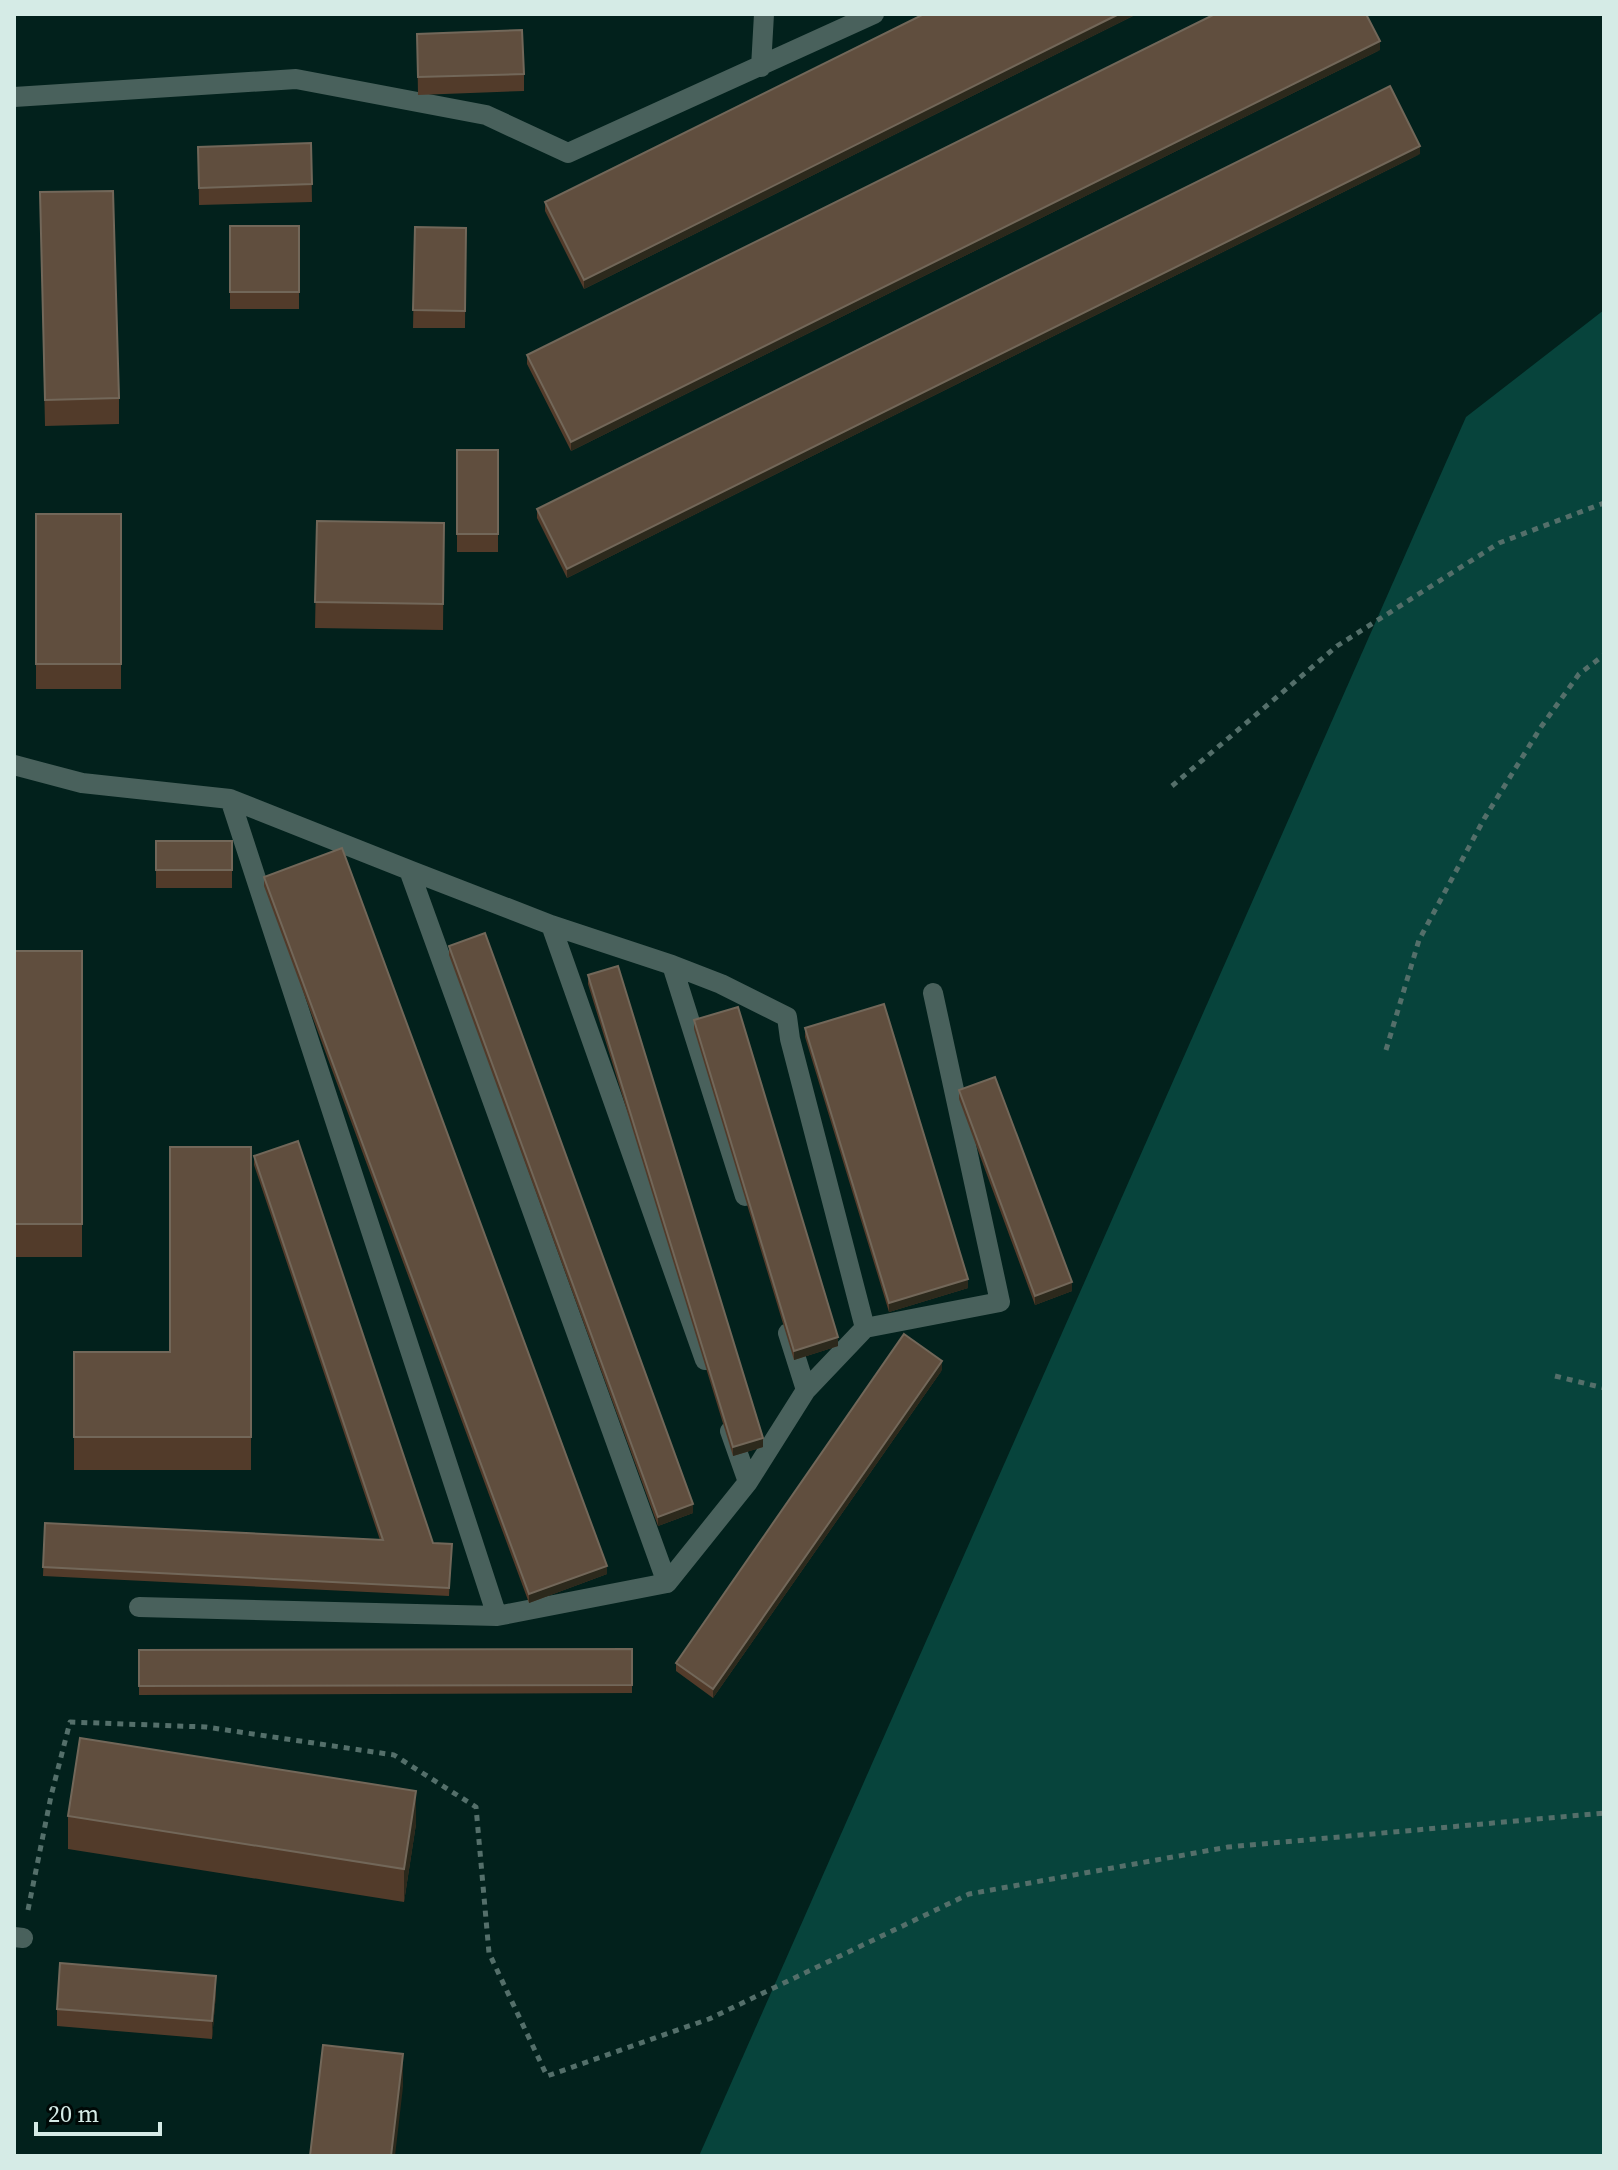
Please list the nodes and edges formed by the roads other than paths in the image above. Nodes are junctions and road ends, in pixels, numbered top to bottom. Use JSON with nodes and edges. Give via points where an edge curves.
{"nodes":[{"id":1,"x":764,"y":14,"type":"edge"},
{"id":2,"x":874,"y":14,"type":"edge"},
{"id":3,"x":761,"y":67,"type":"junction"},
{"id":4,"x":14,"y":97,"type":"edge"},
{"id":5,"x":14,"y":765,"type":"edge"},
{"id":6,"x":230,"y":799,"type":"junction"},
{"id":7,"x":409,"y":870,"type":"junction"},
{"id":8,"x":551,"y":925,"type":"junction"},
{"id":9,"x":672,"y":965,"type":"junction"},
{"id":10,"x":933,"y":993,"type":"dead end"},
{"id":11,"x":748,"y":1208,"type":"edge"},
{"id":12,"x":782,"y":1314,"type":"edge"},
{"id":13,"x":865,"y":1328,"type":"junction"},
{"id":14,"x":711,"y":1377,"type":"edge"},
{"id":15,"x":806,"y":1390,"type":"junction"},
{"id":16,"x":721,"y":1407,"type":"edge"},
{"id":17,"x":748,"y":1482,"type":"junction"},
{"id":18,"x":667,"y":1583,"type":"junction"},
{"id":19,"x":139,"y":1607,"type":"dead end"},
{"id":20,"x":497,"y":1616,"type":"junction"}],
"edges":[{"from":1,"to":3,"type":"street"},
{"from":2,"to":3,"type":"street"},
{"from":3,"to":4,"type":"street","via":[[568,153],[486,115],[296,79]]},
{"from":5,"to":6,"type":"street","via":[[82,783]]},
{"from":6,"to":7,"type":"street"},
{"from":6,"to":20,"type":"street"},
{"from":7,"to":8,"type":"street"},
{"from":7,"to":18,"type":"street"},
{"from":8,"to":9,"type":"street"},
{"from":8,"to":14,"type":"street"},
{"from":9,"to":11,"type":"street"},
{"from":9,"to":13,"type":"street","via":[[787,1017]]},
{"from":10,"to":13,"type":"street","via":[[1000,1302]]},
{"from":12,"to":15,"type":"street"},
{"from":13,"to":15,"type":"street"},
{"from":15,"to":17,"type":"street"},
{"from":16,"to":17,"type":"street"},
{"from":17,"to":18,"type":"street"},
{"from":18,"to":20,"type":"street"},
{"from":19,"to":20,"type":"street"}]}
